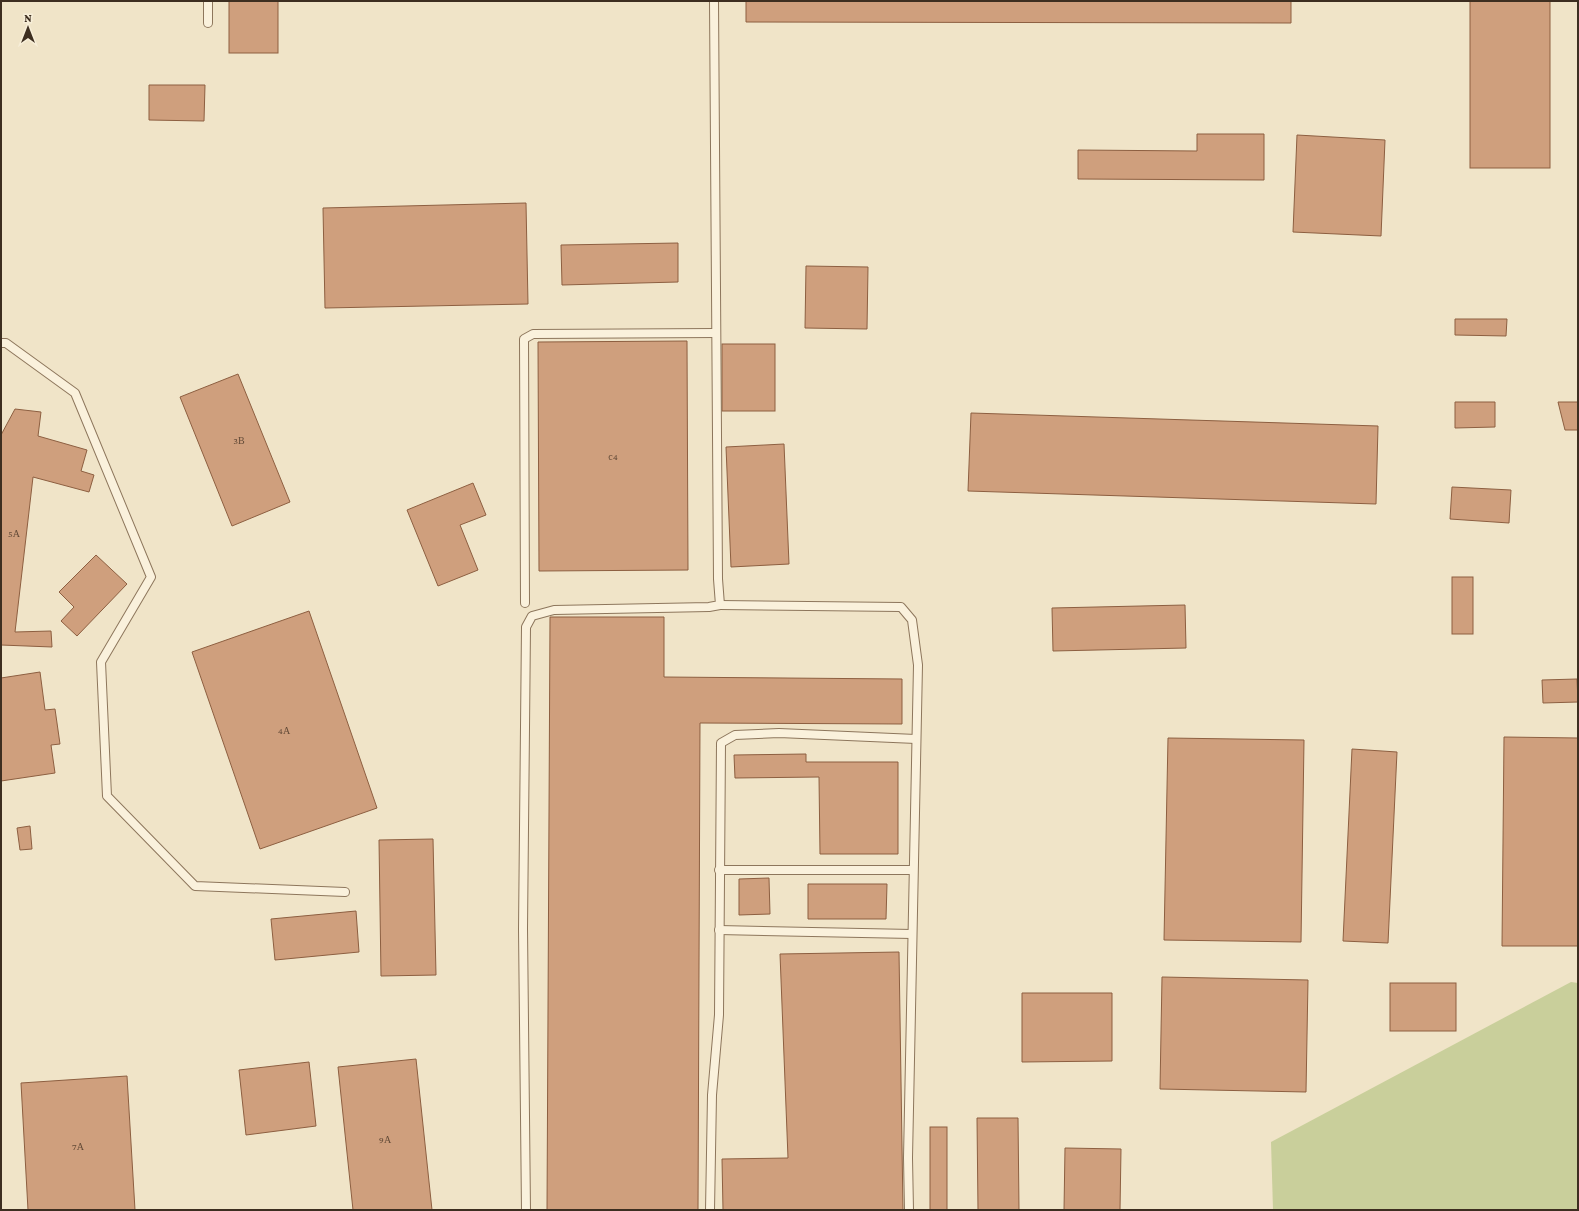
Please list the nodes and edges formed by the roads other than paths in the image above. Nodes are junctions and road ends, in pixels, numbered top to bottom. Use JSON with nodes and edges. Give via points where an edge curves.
{"nodes":[{"id":1,"x":208,"y":1,"type":"edge"},
{"id":2,"x":714,"y":1,"type":"edge"},
{"id":3,"x":208,"y":23,"type":"dead end"},
{"id":4,"x":716,"y":333,"type":"junction"},
{"id":5,"x":1,"y":344,"type":"edge"},
{"id":6,"x":525,"y":604,"type":"dead end"},
{"id":7,"x":720,"y":605,"type":"junction"},
{"id":8,"x":916,"y":739,"type":"junction"},
{"id":9,"x":719,"y":870,"type":"junction"},
{"id":10,"x":913,"y":870,"type":"junction"},
{"id":11,"x":345,"y":892,"type":"dead end"},
{"id":12,"x":719,"y":930,"type":"junction"},
{"id":13,"x":912,"y":934,"type":"junction"},
{"id":14,"x":526,"y":1210,"type":"edge"},
{"id":15,"x":710,"y":1210,"type":"edge"},
{"id":16,"x":909,"y":1210,"type":"edge"}],
"edges":[{"from":1,"to":3,"type":"lane"},
{"from":2,"to":4,"type":"lane"},
{"from":4,"to":6,"type":"lane","via":[[533,334],[524,339]]},
{"from":4,"to":7,"type":"lane"},
{"from":5,"to":11,"type":"lane","via":[[6,344],[76,393],[151,577],[101,662],[107,796],[195,886]]},
{"from":7,"to":8,"type":"lane","via":[[901,607],[912,620],[918,665]]},
{"from":7,"to":14,"type":"lane","via":[[554,610],[532,616],[526,627],[523,929]]},
{"from":8,"to":9,"type":"lane","via":[[779,733],[735,735],[721,743]]},
{"from":8,"to":10,"type":"lane"},
{"from":9,"to":10,"type":"lane"},
{"from":9,"to":12,"type":"lane"},
{"from":10,"to":13,"type":"lane"},
{"from":12,"to":13,"type":"lane"},
{"from":12,"to":15,"type":"lane","via":[[719,1015],[712,1095]]},
{"from":13,"to":16,"type":"lane"}]}
